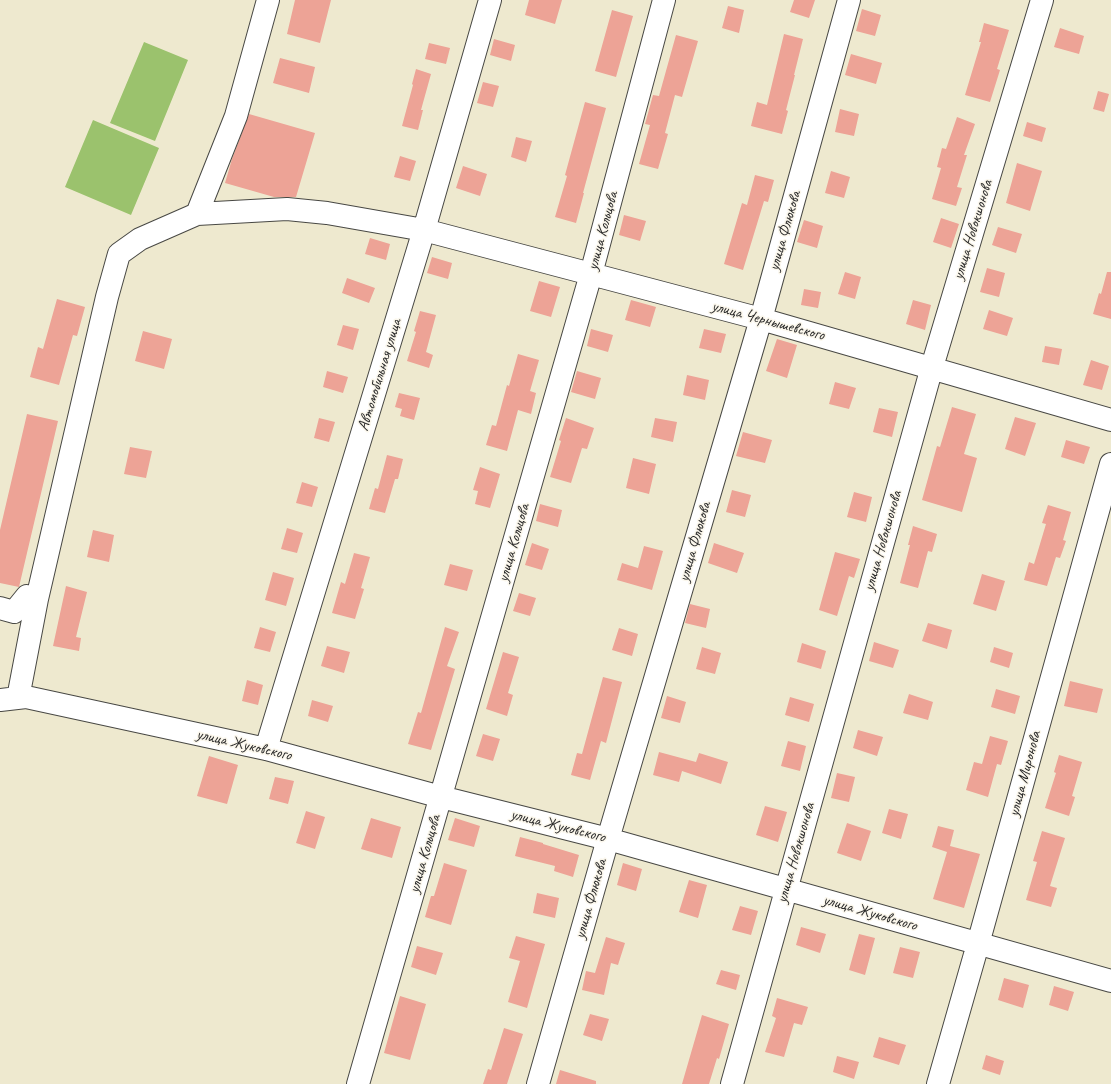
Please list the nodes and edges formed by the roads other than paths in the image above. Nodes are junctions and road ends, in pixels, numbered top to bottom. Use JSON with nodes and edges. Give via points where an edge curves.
{"nodes":[{"id":1,"x":268,"y":0,"type":"edge"},
{"id":2,"x":490,"y":0,"type":"edge"},
{"id":3,"x":664,"y":0,"type":"edge"},
{"id":4,"x":849,"y":0,"type":"edge"},
{"id":5,"x":1042,"y":0,"type":"edge"},
{"id":6,"x":197,"y":214,"type":"junction"},
{"id":7,"x":424,"y":230,"type":"junction"},
{"id":8,"x":591,"y":274,"type":"junction"},
{"id":9,"x":761,"y":318,"type":"junction"},
{"id":10,"x":932,"y":367,"type":"junction"},
{"id":11,"x":1111,"y":420,"type":"edge"},
{"id":12,"x":1111,"y":464,"type":"edge"},
{"id":13,"x":37,"y":598,"type":"junction"},
{"id":14,"x":0,"y":608,"type":"edge"},
{"id":15,"x":9,"y":699,"type":"edge"},
{"id":16,"x":266,"y":749,"type":"junction"},
{"id":17,"x":441,"y":797,"type":"junction"},
{"id":18,"x":608,"y":839,"type":"junction"},
{"id":19,"x":786,"y":888,"type":"junction"},
{"id":20,"x":978,"y":944,"type":"junction"},
{"id":21,"x":1111,"y":980,"type":"edge"},
{"id":22,"x":358,"y":1084,"type":"edge"},
{"id":23,"x":538,"y":1084,"type":"edge"},
{"id":24,"x":732,"y":1084,"type":"edge"},
{"id":25,"x":938,"y":1084,"type":"edge"}],
"edges":[{"from":1,"to":6,"type":"street","via":[[236,116]]},
{"from":2,"to":7,"type":"street","name":"Автомобильная улица"},
{"from":3,"to":8,"type":"street","name":"улица Кольцова"},
{"from":4,"to":9,"type":"street","name":"улица Флюкова"},
{"from":5,"to":10,"type":"street","name":"улица Новокшонова"},
{"from":6,"to":7,"type":"street","name":"улица Чернышевского","via":[[286,209],[327,213]]},
{"from":6,"to":13,"type":"street","via":[[140,239],[119,254]]},
{"from":7,"to":8,"type":"street","name":"улица Чернышевского"},
{"from":7,"to":16,"type":"street","name":"Автомобильная улица"},
{"from":8,"to":9,"type":"street","name":"улица Чернышевского"},
{"from":8,"to":17,"type":"street","name":"улица Кольцова"},
{"from":9,"to":10,"type":"street","name":"улица Чернышевского"},
{"from":9,"to":18,"type":"street","name":"улица Флюкова"},
{"from":10,"to":11,"type":"street","name":"улица Чернышевского"},
{"from":10,"to":19,"type":"street","name":"улица Новокшонова"},
{"from":12,"to":20,"type":"street","name":"улица Миронова"},
{"from":13,"to":14,"type":"street","via":[[28,596],[14,612]]},
{"from":13,"to":15,"type":"street"},
{"from":15,"to":16,"type":"street","name":"улица Жуковского","via":[[26,697]]},
{"from":16,"to":17,"type":"street","name":"улица Жуковского"},
{"from":17,"to":18,"type":"street","name":"улица Жуковского"},
{"from":17,"to":22,"type":"street","name":"улица Кольцова"},
{"from":18,"to":19,"type":"street","name":"улица Жуковского"},
{"from":18,"to":23,"type":"street","name":"улица Флюкова"},
{"from":19,"to":20,"type":"street","name":"улица Жуковского"},
{"from":19,"to":24,"type":"street","name":"улица Новокшонова"},
{"from":20,"to":21,"type":"street","name":"улица Жуковского"},
{"from":20,"to":25,"type":"street","name":"улица Миронова"}]}
